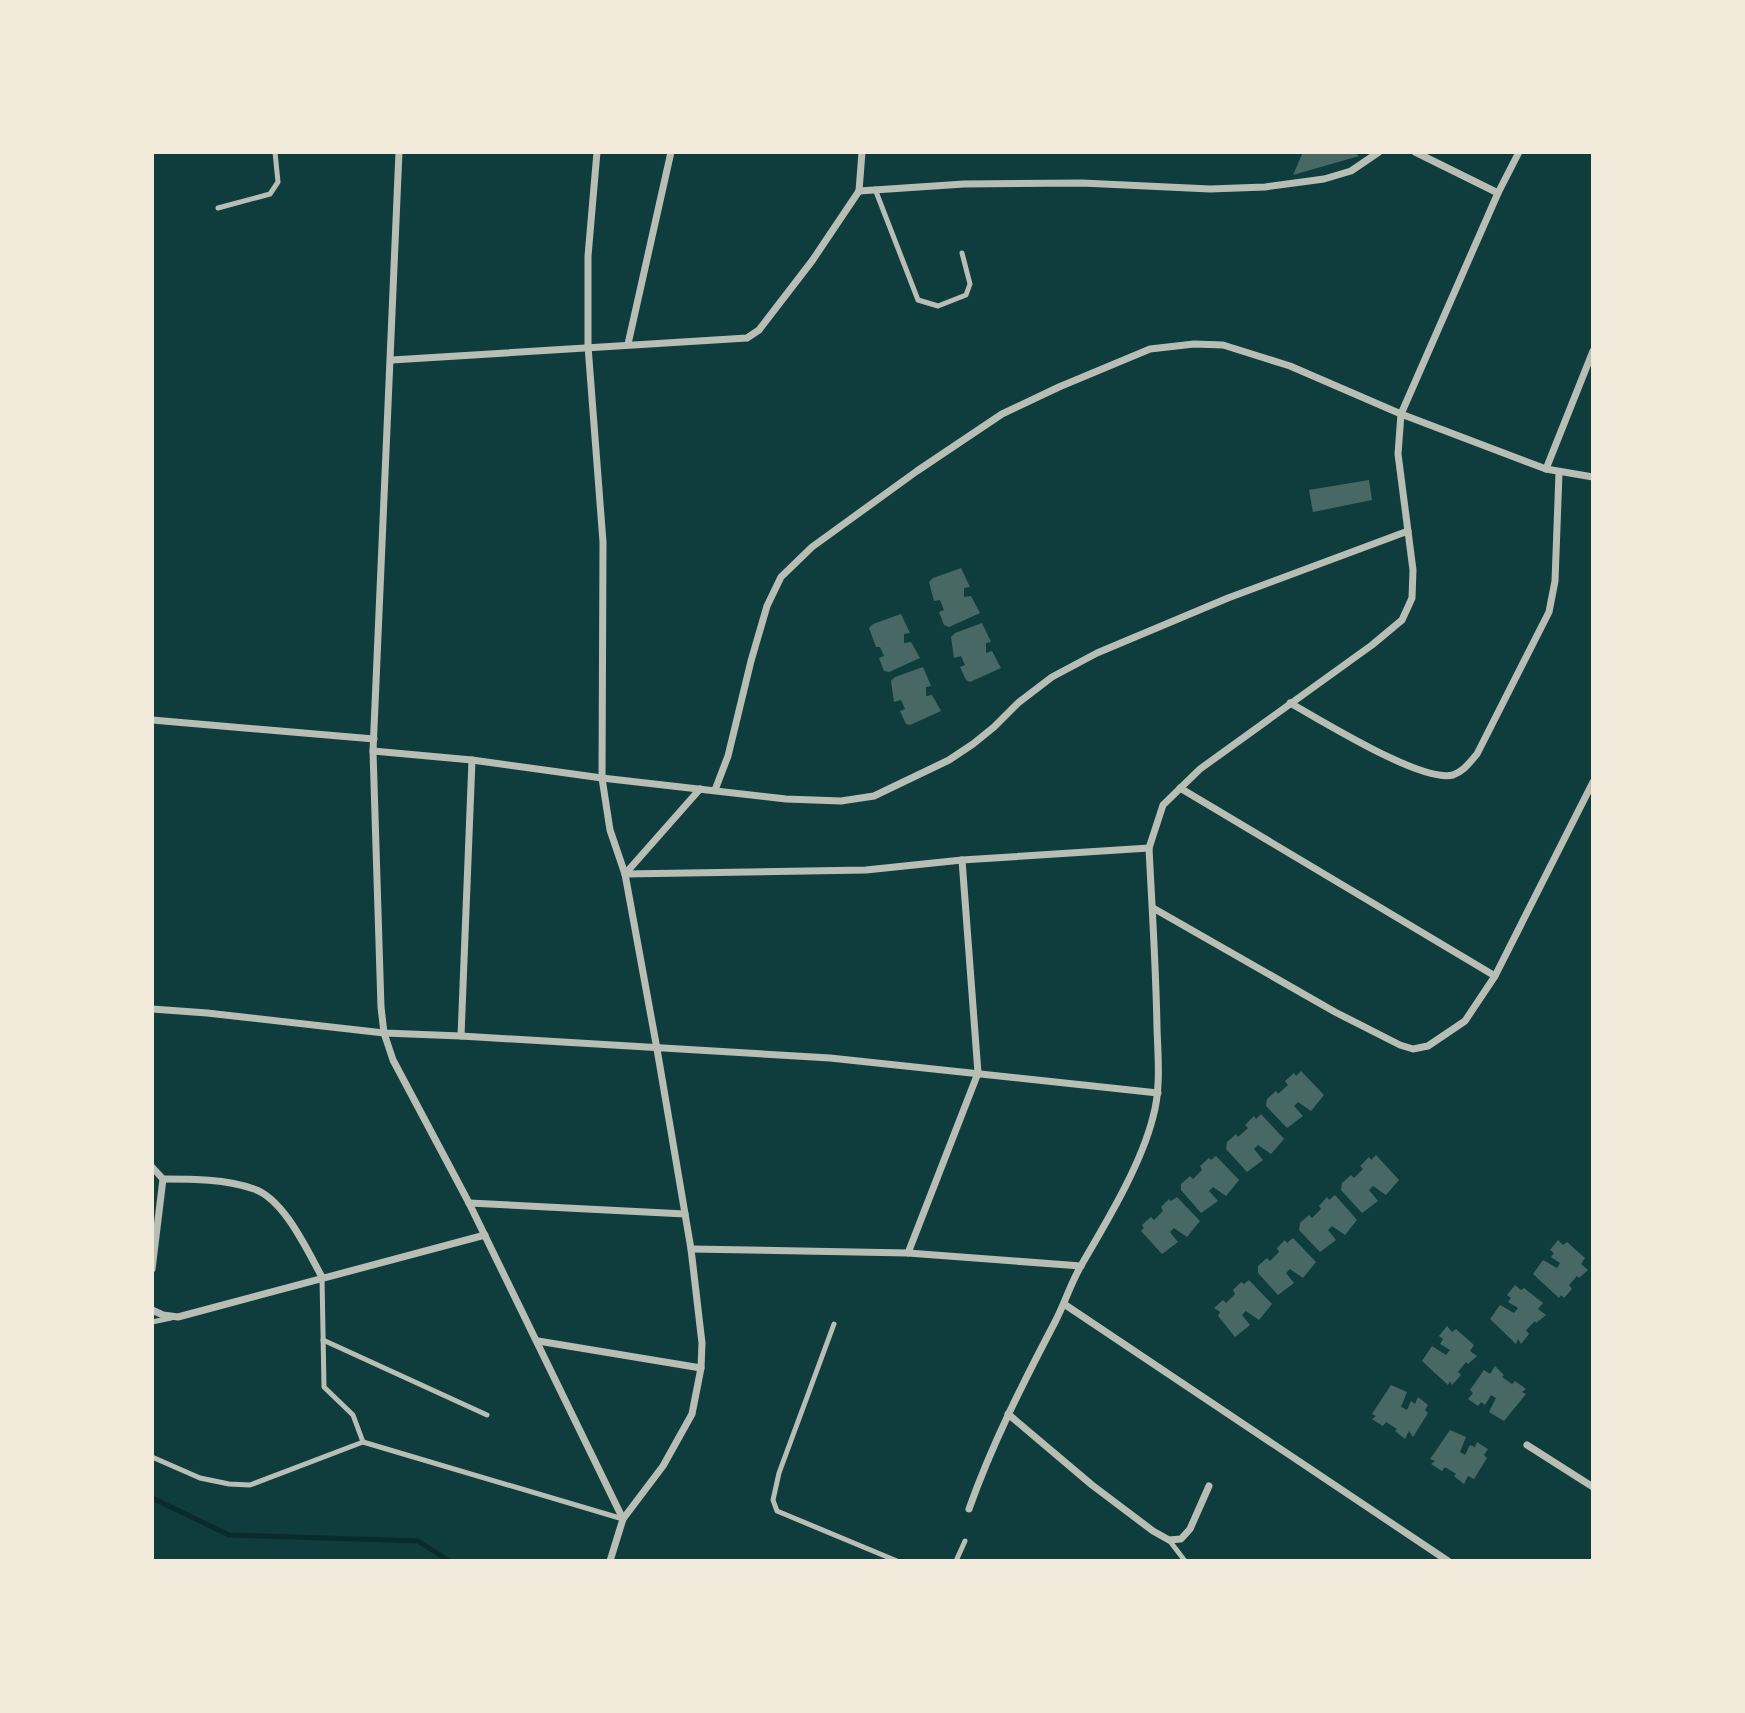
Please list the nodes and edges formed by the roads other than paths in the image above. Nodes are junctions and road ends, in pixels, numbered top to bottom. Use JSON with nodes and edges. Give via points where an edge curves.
{"nodes":[{"id":1,"x":275,"y":152,"type":"edge"},
{"id":2,"x":399,"y":152,"type":"edge"},
{"id":3,"x":597,"y":152,"type":"edge"},
{"id":4,"x":671,"y":152,"type":"edge"},
{"id":5,"x":862,"y":152,"type":"edge"},
{"id":6,"x":1379,"y":152,"type":"edge"},
{"id":7,"x":1415,"y":152,"type":"edge"},
{"id":8,"x":1519,"y":152,"type":"edge"},
{"id":9,"x":875,"y":190,"type":"junction"},
{"id":10,"x":859,"y":191,"type":"junction"},
{"id":11,"x":1498,"y":193,"type":"junction"},
{"id":12,"x":218,"y":208,"type":"dead end"},
{"id":13,"x":962,"y":253,"type":"dead end"},
{"id":14,"x":628,"y":344,"type":"junction"},
{"id":15,"x":588,"y":346,"type":"junction"},
{"id":16,"x":1593,"y":351,"type":"edge"},
{"id":17,"x":392,"y":360,"type":"junction"},
{"id":18,"x":1401,"y":414,"type":"junction"},
{"id":19,"x":1546,"y":469,"type":"junction"},
{"id":20,"x":1559,"y":473,"type":"junction"},
{"id":21,"x":1593,"y":477,"type":"edge"},
{"id":22,"x":1408,"y":531,"type":"junction"},
{"id":23,"x":1290,"y":703,"type":"junction"},
{"id":24,"x":152,"y":720,"type":"edge"},
{"id":25,"x":374,"y":739,"type":"junction"},
{"id":26,"x":373,"y":751,"type":"junction"},
{"id":27,"x":472,"y":760,"type":"junction"},
{"id":28,"x":602,"y":778,"type":"junction"},
{"id":29,"x":1593,"y":782,"type":"edge"},
{"id":30,"x":1180,"y":788,"type":"junction"},
{"id":31,"x":699,"y":789,"type":"junction"},
{"id":32,"x":715,"y":790,"type":"junction"},
{"id":33,"x":1149,"y":848,"type":"junction"},
{"id":34,"x":962,"y":860,"type":"junction"},
{"id":35,"x":625,"y":874,"type":"junction"},
{"id":36,"x":1153,"y":908,"type":"junction"},
{"id":37,"x":1495,"y":976,"type":"junction"},
{"id":38,"x":152,"y":1009,"type":"edge"},
{"id":39,"x":384,"y":1033,"type":"junction"},
{"id":40,"x":461,"y":1036,"type":"junction"},
{"id":41,"x":657,"y":1049,"type":"junction"},
{"id":42,"x":978,"y":1073,"type":"junction"},
{"id":43,"x":1158,"y":1093,"type":"junction"},
{"id":44,"x":152,"y":1167,"type":"edge"},
{"id":45,"x":163,"y":1179,"type":"junction"},
{"id":46,"x":469,"y":1203,"type":"junction"},
{"id":47,"x":685,"y":1214,"type":"junction"},
{"id":48,"x":485,"y":1235,"type":"junction"},
{"id":49,"x":691,"y":1249,"type":"junction"},
{"id":50,"x":908,"y":1252,"type":"junction"},
{"id":51,"x":1081,"y":1266,"type":"junction"},
{"id":52,"x":152,"y":1269,"type":"edge"},
{"id":53,"x":322,"y":1277,"type":"junction"},
{"id":54,"x":1064,"y":1304,"type":"junction"},
{"id":55,"x":152,"y":1310,"type":"edge"},
{"id":56,"x":178,"y":1317,"type":"junction"},
{"id":57,"x":152,"y":1322,"type":"edge"},
{"id":58,"x":834,"y":1324,"type":"dead end"},
{"id":59,"x":323,"y":1340,"type":"junction"},
{"id":60,"x":538,"y":1341,"type":"junction"},
{"id":61,"x":701,"y":1368,"type":"junction"},
{"id":62,"x":1007,"y":1414,"type":"junction"},
{"id":63,"x":487,"y":1415,"type":"dead end"},
{"id":64,"x":363,"y":1442,"type":"junction"},
{"id":65,"x":1527,"y":1445,"type":"dead end"},
{"id":66,"x":152,"y":1457,"type":"edge"},
{"id":67,"x":1209,"y":1486,"type":"dead end"},
{"id":68,"x":1593,"y":1487,"type":"edge"},
{"id":69,"x":969,"y":1509,"type":"dead end"},
{"id":70,"x":623,"y":1519,"type":"junction"},
{"id":71,"x":1169,"y":1539,"type":"junction"},
{"id":72,"x":965,"y":1541,"type":"dead end"},
{"id":73,"x":610,"y":1561,"type":"edge"},
{"id":74,"x":897,"y":1561,"type":"edge"},
{"id":75,"x":956,"y":1561,"type":"edge"},
{"id":76,"x":1185,"y":1561,"type":"edge"},
{"id":77,"x":1448,"y":1561,"type":"edge"}],
"edges":[{"from":1,"to":12,"type":"lane","via":[[278,182],[270,194]]},
{"from":2,"to":17,"type":"street"},
{"from":3,"to":15,"type":"street","via":[[588,256]]},
{"from":4,"to":14,"type":"street"},
{"from":5,"to":10,"type":"street"},
{"from":6,"to":9,"type":"street","via":[[1351,171],[1265,187],[978,183]]},
{"from":7,"to":11,"type":"street"},
{"from":8,"to":11,"type":"street"},
{"from":9,"to":10,"type":"street"},
{"from":9,"to":13,"type":"lane","via":[[918,299],[938,306],[966,295],[970,284]]},
{"from":10,"to":14,"type":"street","via":[[812,261],[759,330],[747,338]]},
{"from":11,"to":18,"type":"street"},
{"from":14,"to":15,"type":"street"},
{"from":15,"to":17,"type":"street"},
{"from":15,"to":28,"type":"street","via":[[603,542]]},
{"from":16,"to":19,"type":"street"},
{"from":17,"to":25,"type":"street"},
{"from":18,"to":19,"type":"street"},
{"from":18,"to":22,"type":"street","via":[[1398,454]]},
{"from":18,"to":32,"type":"street","via":[[1290,366],[1223,345],[1194,344],[1150,349],[1002,414],[813,547],[781,578],[767,606]]},
{"from":19,"to":20,"type":"street"},
{"from":20,"to":21,"type":"street"},
{"from":20,"to":23,"type":"street","via":[[1555,581],[1549,612],[1477,754],[1464,770],[1435,775],[1389,757]]},
{"from":22,"to":23,"type":"street","via":[[1412,598],[1402,620]]},
{"from":22,"to":32,"type":"street","via":[[1097,653],[1052,677],[957,755],[874,796],[819,802]]},
{"from":23,"to":30,"type":"street"},
{"from":24,"to":25,"type":"street"},
{"from":25,"to":26,"type":"street"},
{"from":26,"to":27,"type":"street"},
{"from":26,"to":39,"type":"street"},
{"from":27,"to":28,"type":"street"},
{"from":27,"to":40,"type":"street"},
{"from":28,"to":31,"type":"street"},
{"from":28,"to":35,"type":"street","via":[[610,830]]},
{"from":29,"to":37,"type":"street"},
{"from":30,"to":33,"type":"street","via":[[1163,805]]},
{"from":30,"to":37,"type":"street"},
{"from":31,"to":32,"type":"street"},
{"from":31,"to":35,"type":"street"},
{"from":33,"to":34,"type":"street"},
{"from":33,"to":36,"type":"street"},
{"from":34,"to":35,"type":"street","via":[[866,870]]},
{"from":34,"to":42,"type":"street"},
{"from":35,"to":41,"type":"street"},
{"from":36,"to":37,"type":"street","via":[[1335,1012],[1413,1049],[1428,1046],[1465,1021]]},
{"from":36,"to":43,"type":"street"},
{"from":38,"to":39,"type":"street"},
{"from":39,"to":40,"type":"street"},
{"from":39,"to":46,"type":"street","via":[[393,1060]]},
{"from":40,"to":41,"type":"street"},
{"from":41,"to":42,"type":"street","via":[[830,1058]]},
{"from":41,"to":47,"type":"street"},
{"from":42,"to":43,"type":"street"},
{"from":42,"to":50,"type":"street"},
{"from":43,"to":51,"type":"street","via":[[1144,1145]]},
{"from":44,"to":45,"type":"street"},
{"from":45,"to":52,"type":"street"},
{"from":45,"to":53,"type":"street","via":[[256,1189],[295,1230]]},
{"from":46,"to":47,"type":"street"},
{"from":46,"to":48,"type":"street"},
{"from":47,"to":49,"type":"street"},
{"from":48,"to":53,"type":"street"},
{"from":48,"to":60,"type":"street"},
{"from":49,"to":50,"type":"street"},
{"from":49,"to":61,"type":"street","via":[[701,1324]]},
{"from":50,"to":51,"type":"street"},
{"from":51,"to":54,"type":"street"},
{"from":53,"to":56,"type":"street"},
{"from":53,"to":59,"type":"lane"},
{"from":54,"to":62,"type":"street"},
{"from":54,"to":77,"type":"street"},
{"from":55,"to":56,"type":"street"},
{"from":56,"to":57,"type":"lane"},
{"from":58,"to":74,"type":"lane","via":[[773,1500],[777,1511]]},
{"from":59,"to":63,"type":"lane"},
{"from":59,"to":64,"type":"lane","via":[[324,1387],[353,1415]]},
{"from":60,"to":61,"type":"street"},
{"from":60,"to":70,"type":"street"},
{"from":61,"to":70,"type":"street","via":[[687,1423],[663,1466]]},
{"from":62,"to":69,"type":"street"},
{"from":62,"to":71,"type":"street","via":[[1092,1485]]},
{"from":64,"to":66,"type":"lane","via":[[250,1485],[200,1478]]},
{"from":64,"to":70,"type":"lane"},
{"from":65,"to":68,"type":"street"},
{"from":67,"to":71,"type":"street","via":[[1190,1529],[1181,1539]]},
{"from":70,"to":73,"type":"street"},
{"from":71,"to":76,"type":"lane"},
{"from":72,"to":75,"type":"lane"}]}
